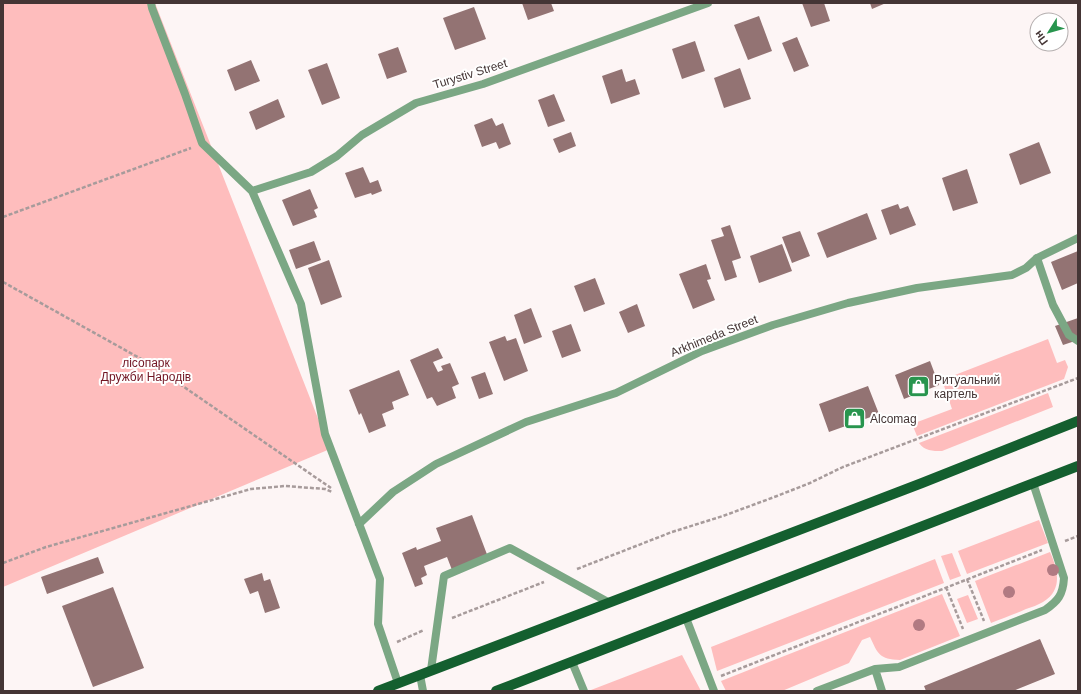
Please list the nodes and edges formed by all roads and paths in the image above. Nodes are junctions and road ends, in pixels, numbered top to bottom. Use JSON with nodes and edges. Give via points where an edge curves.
{"nodes":[{"id":1,"x":151,"y":3,"type":"edge"},
{"id":2,"x":708,"y":3,"type":"edge"},
{"id":3,"x":202,"y":143,"type":"junction"},
{"id":4,"x":252,"y":191,"type":"junction"},
{"id":5,"x":3,"y":217,"type":"edge"},
{"id":6,"x":1078,"y":238,"type":"edge"},
{"id":7,"x":1037,"y":258,"type":"junction"},
{"id":8,"x":3,"y":282,"type":"edge"},
{"id":9,"x":1078,"y":341,"type":"edge"},
{"id":10,"x":1078,"y":378,"type":"edge"},
{"id":11,"x":1078,"y":421,"type":"edge"},
{"id":12,"x":1078,"y":466,"type":"edge"},
{"id":13,"x":1033,"y":483,"type":"junction"},
{"id":14,"x":350,"y":500,"type":"junction"},
{"id":15,"x":359,"y":524,"type":"junction"},
{"id":16,"x":1078,"y":536,"type":"edge"},
{"id":17,"x":1053,"y":546,"type":"junction"},
{"id":18,"x":3,"y":563,"type":"edge"},
{"id":19,"x":560,"y":576,"type":"junction"},
{"id":20,"x":967,"y":579,"type":"junction"},
{"id":21,"x":946,"y":587,"type":"junction"},
{"id":22,"x":608,"y":602,"type":"junction"},
{"id":23,"x":686,"y":618,"type":"junction"},
{"id":24,"x":438,"y":624,"type":"junction"},
{"id":25,"x":989,"y":632,"type":"junction"},
{"id":26,"x":967,"y":641,"type":"junction"},
{"id":27,"x":386,"y":647,"type":"junction"},
{"id":28,"x":572,"y":662,"type":"junction"},
{"id":29,"x":875,"y":669,"type":"junction"},
{"id":30,"x":431,"y":670,"type":"junction"},
{"id":31,"x":420,"y":675,"type":"junction"},
{"id":32,"x":710,"y":680,"type":"junction"},
{"id":33,"x":398,"y":683,"type":"junction"},
{"id":34,"x":378,"y":691,"type":"edge"},
{"id":35,"x":423,"y":691,"type":"edge"},
{"id":36,"x":496,"y":691,"type":"edge"},
{"id":37,"x":584,"y":691,"type":"edge"},
{"id":38,"x":714,"y":691,"type":"edge"},
{"id":39,"x":817,"y":691,"type":"edge"},
{"id":40,"x":882,"y":691,"type":"edge"}],
"edges":[{"from":1,"to":3,"type":"street"},
{"from":2,"to":4,"type":"street","name":"Turystiv Street","via":[[483,84],[416,103],[362,135],[337,156],[311,172]]},
{"from":3,"to":4,"type":"street"},
{"from":3,"to":5,"type":"path"},
{"from":4,"to":14,"type":"street","via":[[301,304],[325,434]]},
{"from":6,"to":7,"type":"street","name":"Arkhimeda Street"},
{"from":7,"to":9,"type":"street","via":[[1054,305],[1069,335]]},
{"from":7,"to":15,"type":"street","name":"Arkhimeda Street","via":[[1026,268],[1012,275],[917,288],[848,304],[773,325],[702,351],[616,393],[526,422],[436,464],[393,492]]},
{"from":8,"to":14,"type":"path","via":[[152,365]]},
{"from":10,"to":19,"type":"path","via":[[843,467],[750,506],[672,532]]},
{"from":11,"to":22,"type":"main road"},
{"from":12,"to":13,"type":"main road"},
{"from":13,"to":17,"type":"street"},
{"from":13,"to":23,"type":"main road"},
{"from":14,"to":15,"type":"street"},
{"from":14,"to":18,"type":"path","via":[[325,489],[284,486],[251,489],[46,547]]},
{"from":15,"to":27,"type":"street","via":[[380,579],[378,624]]},
{"from":16,"to":17,"type":"path"},
{"from":17,"to":20,"type":"path"},
{"from":17,"to":25,"type":"street","via":[[1064,578],[1060,597],[1045,610]]},
{"from":19,"to":22,"type":"street"},
{"from":19,"to":24,"type":"path"},
{"from":19,"to":24,"type":"street","via":[[510,548],[444,576]]},
{"from":20,"to":21,"type":"path"},
{"from":20,"to":25,"type":"path"},
{"from":21,"to":26,"type":"path"},
{"from":21,"to":32,"type":"path"},
{"from":22,"to":30,"type":"main road"},
{"from":23,"to":28,"type":"main road"},
{"from":23,"to":32,"type":"street"},
{"from":24,"to":27,"type":"path"},
{"from":24,"to":30,"type":"street"},
{"from":25,"to":26,"type":"street"},
{"from":26,"to":29,"type":"street","via":[[899,667]]},
{"from":27,"to":33,"type":"street"},
{"from":28,"to":36,"type":"main road"},
{"from":28,"to":37,"type":"street"},
{"from":29,"to":39,"type":"street"},
{"from":29,"to":40,"type":"street"},
{"from":30,"to":31,"type":"main road"},
{"from":31,"to":33,"type":"main road"},
{"from":31,"to":35,"type":"street"},
{"from":32,"to":38,"type":"street"},
{"from":33,"to":34,"type":"main road"}]}
